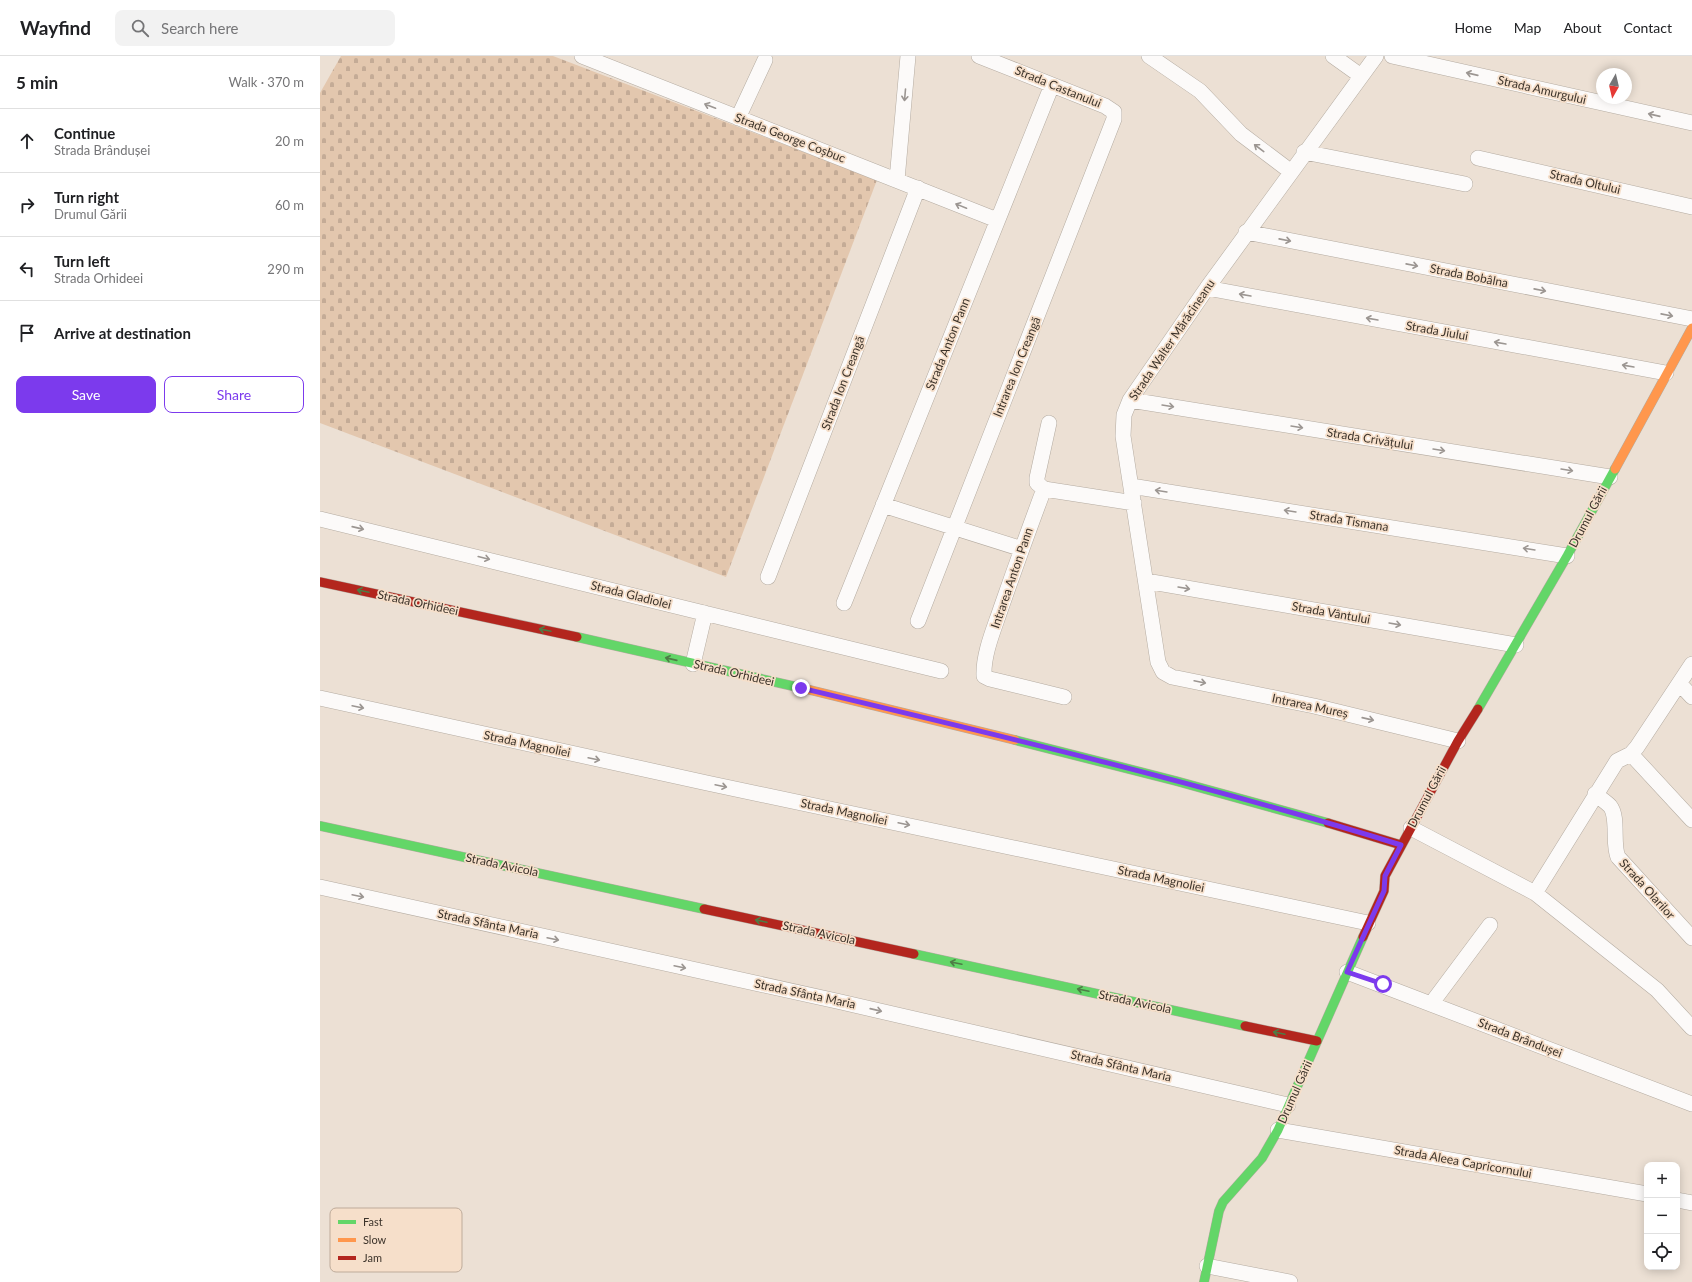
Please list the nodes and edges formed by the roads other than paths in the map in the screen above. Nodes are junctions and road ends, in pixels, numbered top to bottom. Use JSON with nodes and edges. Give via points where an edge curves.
{"nodes":[{"id":1,"x":582,"y":56,"type":"edge"},
{"id":2,"x":908,"y":56,"type":"edge"},
{"id":3,"x":979,"y":56,"type":"edge"},
{"id":4,"x":1149,"y":56,"type":"edge"},
{"id":5,"x":1333,"y":56,"type":"edge"},
{"id":6,"x":1376,"y":56,"type":"edge"},
{"id":7,"x":1392,"y":56,"type":"edge"},
{"id":8,"x":764,"y":60,"type":"dead end"},
{"id":9,"x":1361,"y":76,"type":"junction"},
{"id":10,"x":1052,"y":85,"type":"junction"},
{"id":11,"x":1114,"y":112,"type":"joint"},
{"id":12,"x":738,"y":118,"type":"junction"},
{"id":13,"x":1692,"y":123,"type":"edge"},
{"id":14,"x":1304,"y":152,"type":"junction"},
{"id":15,"x":1478,"y":158,"type":"dead end"},
{"id":16,"x":1290,"y":171,"type":"junction"},
{"id":17,"x":897,"y":180,"type":"junction"},
{"id":18,"x":1465,"y":184,"type":"dead end"},
{"id":19,"x":918,"y":188,"type":"junction"},
{"id":20,"x":1692,"y":206,"type":"edge"},
{"id":21,"x":997,"y":220,"type":"junction"},
{"id":22,"x":1246,"y":232,"type":"junction"},
{"id":23,"x":1206,"y":288,"type":"junction"},
{"id":24,"x":1692,"y":319,"type":"edge"},
{"id":25,"x":1692,"y":328,"type":"edge"},
{"id":26,"x":1666,"y":374,"type":"junction"},
{"id":27,"x":1130,"y":400,"type":"junction"},
{"id":28,"x":1049,"y":423,"type":"dead end"},
{"id":29,"x":1610,"y":477,"type":"junction"},
{"id":30,"x":1131,"y":486,"type":"junction"},
{"id":31,"x":1044,"y":490,"type":"junction"},
{"id":32,"x":1134,"y":503,"type":"junction"},
{"id":33,"x":883,"y":505,"type":"junction"},
{"id":34,"x":320,"y":519,"type":"edge"},
{"id":35,"x":954,"y":528,"type":"junction"},
{"id":36,"x":1022,"y":549,"type":"junction"},
{"id":37,"x":1567,"y":556,"type":"junction"},
{"id":38,"x":768,"y":577,"type":"dead end"},
{"id":39,"x":1146,"y":581,"type":"junction"},
{"id":40,"x":320,"y":582,"type":"edge"},
{"id":41,"x":844,"y":603,"type":"dead end"},
{"id":42,"x":705,"y":613,"type":"junction"},
{"id":43,"x":918,"y":621,"type":"dead end"},
{"id":44,"x":1516,"y":645,"type":"junction"},
{"id":45,"x":693,"y":664,"type":"junction"},
{"id":46,"x":1692,"y":664,"type":"edge"},
{"id":47,"x":942,"y":671,"type":"dead end"},
{"id":48,"x":1163,"y":672,"type":"joint"},
{"id":49,"x":1680,"y":684,"type":"junction"},
{"id":50,"x":1692,"y":697,"type":"edge"},
{"id":51,"x":320,"y":698,"type":"edge"},
{"id":52,"x":1064,"y":698,"type":"dead end"},
{"id":53,"x":1458,"y":741,"type":"junction"},
{"id":54,"x":1631,"y":754,"type":"junction"},
{"id":55,"x":1595,"y":794,"type":"junction"},
{"id":56,"x":1692,"y":820,"type":"edge"},
{"id":57,"x":320,"y":826,"type":"edge"},
{"id":58,"x":1411,"y":828,"type":"junction"},
{"id":59,"x":1401,"y":845,"type":"junction"},
{"id":60,"x":320,"y":887,"type":"edge"},
{"id":61,"x":1535,"y":893,"type":"junction"},
{"id":62,"x":1368,"y":923,"type":"junction"},
{"id":63,"x":1490,"y":925,"type":"dead end"},
{"id":64,"x":1692,"y":938,"type":"edge"},
{"id":65,"x":1347,"y":972,"type":"junction"},
{"id":66,"x":1431,"y":1004,"type":"junction"},
{"id":67,"x":1692,"y":1028,"type":"edge"},
{"id":68,"x":1317,"y":1041,"type":"junction"},
{"id":69,"x":1692,"y":1104,"type":"edge"},
{"id":70,"x":1288,"y":1105,"type":"junction"},
{"id":71,"x":1278,"y":1130,"type":"junction"},
{"id":72,"x":1644,"y":1193,"type":"edge"},
{"id":73,"x":1680,"y":1201,"type":"edge"},
{"id":74,"x":1692,"y":1203,"type":"edge"},
{"id":75,"x":1207,"y":1266,"type":"junction"},
{"id":76,"x":1204,"y":1282,"type":"edge"},
{"id":77,"x":1290,"y":1282,"type":"edge"}],
"edges":[{"from":12,"to":1,"type":"street","name":"Strada George Coșbuc","one_way":true},
{"from":2,"to":17,"type":"street","one_way":true},
{"from":3,"to":10,"type":"street","name":"Strada Castanului"},
{"from":16,"to":4,"type":"street","one_way":true,"via":[[1241,134],[1200,91]]},
{"from":5,"to":9,"type":"street"},
{"from":6,"to":9,"type":"street","name":"Strada Walter Mărăcineanu"},
{"from":13,"to":7,"type":"street","name":"Strada Amurgului","one_way":true},
{"from":8,"to":12,"type":"street"},
{"from":9,"to":14,"type":"street","name":"Strada Walter Mărăcineanu"},
{"from":10,"to":11,"type":"street","name":"Strada Castanului"},
{"from":10,"to":21,"type":"street","name":"Strada Anton Pann"},
{"from":11,"to":35,"type":"street","name":"Intrarea Ion Creangă","via":[[1111,126]]},
{"from":12,"to":17,"type":"street","name":"Strada George Coșbuc"},
{"from":14,"to":16,"type":"street","name":"Strada Walter Mărăcineanu"},
{"from":14,"to":18,"type":"street"},
{"from":15,"to":20,"type":"street","name":"Strada Oltului"},
{"from":16,"to":22,"type":"street","name":"Strada Walter Mărăcineanu"},
{"from":17,"to":19,"type":"street","name":"Strada George Coșbuc"},
{"from":21,"to":19,"type":"street","name":"Strada George Coșbuc","one_way":true},
{"from":19,"to":38,"type":"street","name":"Strada Ion Creangă"},
{"from":21,"to":33,"type":"street","name":"Strada Anton Pann"},
{"from":22,"to":23,"type":"street","name":"Strada Walter Mărăcineanu"},
{"from":22,"to":24,"type":"street","name":"Strada Bobâlna","one_way":true},
{"from":26,"to":23,"type":"street","name":"Strada Jiului","one_way":true},
{"from":23,"to":27,"type":"street","name":"Strada Walter Mărăcineanu"},
{"from":25,"to":26,"type":"street","name":"Drumul Gării"},
{"from":26,"to":29,"type":"street","name":"Drumul Gării"},
{"from":27,"to":29,"type":"street","name":"Strada Crivățului","one_way":true},
{"from":27,"to":30,"type":"street","name":"Strada Walter Mărăcineanu","via":[[1124,415],[1123,428]]},
{"from":28,"to":31,"type":"street","via":[[1037,478],[1037,483]]},
{"from":29,"to":37,"type":"street","name":"Drumul Gării"},
{"from":30,"to":32,"type":"street","name":"Strada Walter Mărăcineanu"},
{"from":37,"to":30,"type":"street","name":"Strada Tismana","one_way":true},
{"from":31,"to":32,"type":"street"},
{"from":31,"to":36,"type":"street","name":"Intrarea Anton Pann"},
{"from":32,"to":39,"type":"street","name":"Strada Walter Mărăcineanu"},
{"from":33,"to":35,"type":"street"},
{"from":33,"to":41,"type":"street","name":"Strada Anton Pann"},
{"from":34,"to":42,"type":"street","name":"Strada Gladiolei","one_way":true},
{"from":35,"to":36,"type":"street"},
{"from":35,"to":43,"type":"street","name":"Intrarea Ion Creangă"},
{"from":36,"to":52,"type":"street","name":"Intrarea Anton Pann","via":[[994,629],[984,676]]},
{"from":37,"to":44,"type":"street","name":"Drumul Gării"},
{"from":39,"to":44,"type":"street","name":"Strada Vântului","one_way":true},
{"from":39,"to":48,"type":"street","name":"Strada Walter Mărăcineanu","via":[[1158,662]]},
{"from":45,"to":40,"type":"street","name":"Strada Orhideei","one_way":true},
{"from":42,"to":45,"type":"street"},
{"from":42,"to":47,"type":"street","name":"Strada Gladiolei"},
{"from":44,"to":53,"type":"street","name":"Drumul Gării"},
{"from":45,"to":59,"type":"street","name":"Strada Orhideei","via":[[965,727],[1178,781],[1322,820]]},
{"from":46,"to":49,"type":"street"},
{"from":48,"to":53,"type":"street","name":"Intrarea Mureș","one_way":true,"via":[[1172,677],[1314,706]]},
{"from":49,"to":50,"type":"street"},
{"from":49,"to":54,"type":"street"},
{"from":51,"to":62,"type":"street","name":"Strada Magnoliei","one_way":true},
{"from":53,"to":58,"type":"street","name":"Drumul Gării"},
{"from":54,"to":55,"type":"street","via":[[1617,761]]},
{"from":54,"to":56,"type":"street"},
{"from":55,"to":61,"type":"street"},
{"from":55,"to":64,"type":"street","name":"Strada Olarilor","via":[[1611,807],[1613,812],[1618,857]]},
{"from":68,"to":57,"type":"street","name":"Strada Avicola","one_way":true},
{"from":58,"to":59,"type":"street","name":"Drumul Gării"},
{"from":58,"to":61,"type":"street"},
{"from":59,"to":62,"type":"street","name":"Drumul Gării","via":[[1385,876],[1384,891]]},
{"from":60,"to":70,"type":"street","name":"Strada Sfânta Maria","one_way":true,"via":[[834,1000]]},
{"from":61,"to":67,"type":"street","via":[[1657,990]]},
{"from":62,"to":65,"type":"street","name":"Drumul Gării"},
{"from":63,"to":66,"type":"street"},
{"from":65,"to":66,"type":"street","name":"Strada Brândușei"},
{"from":65,"to":68,"type":"street","name":"Drumul Gării"},
{"from":66,"to":69,"type":"street","name":"Strada Brândușei"},
{"from":68,"to":70,"type":"street","name":"Drumul Gării"},
{"from":70,"to":71,"type":"street","name":"Drumul Gării"},
{"from":71,"to":72,"type":"street","name":"Strada Aleea Capricornului"},
{"from":71,"to":75,"type":"street","name":"Drumul Gării","via":[[1262,1158],[1223,1202]]},
{"from":73,"to":74,"type":"street"},
{"from":75,"to":76,"type":"street","name":"Drumul Gării"},
{"from":75,"to":77,"type":"street"}]}
